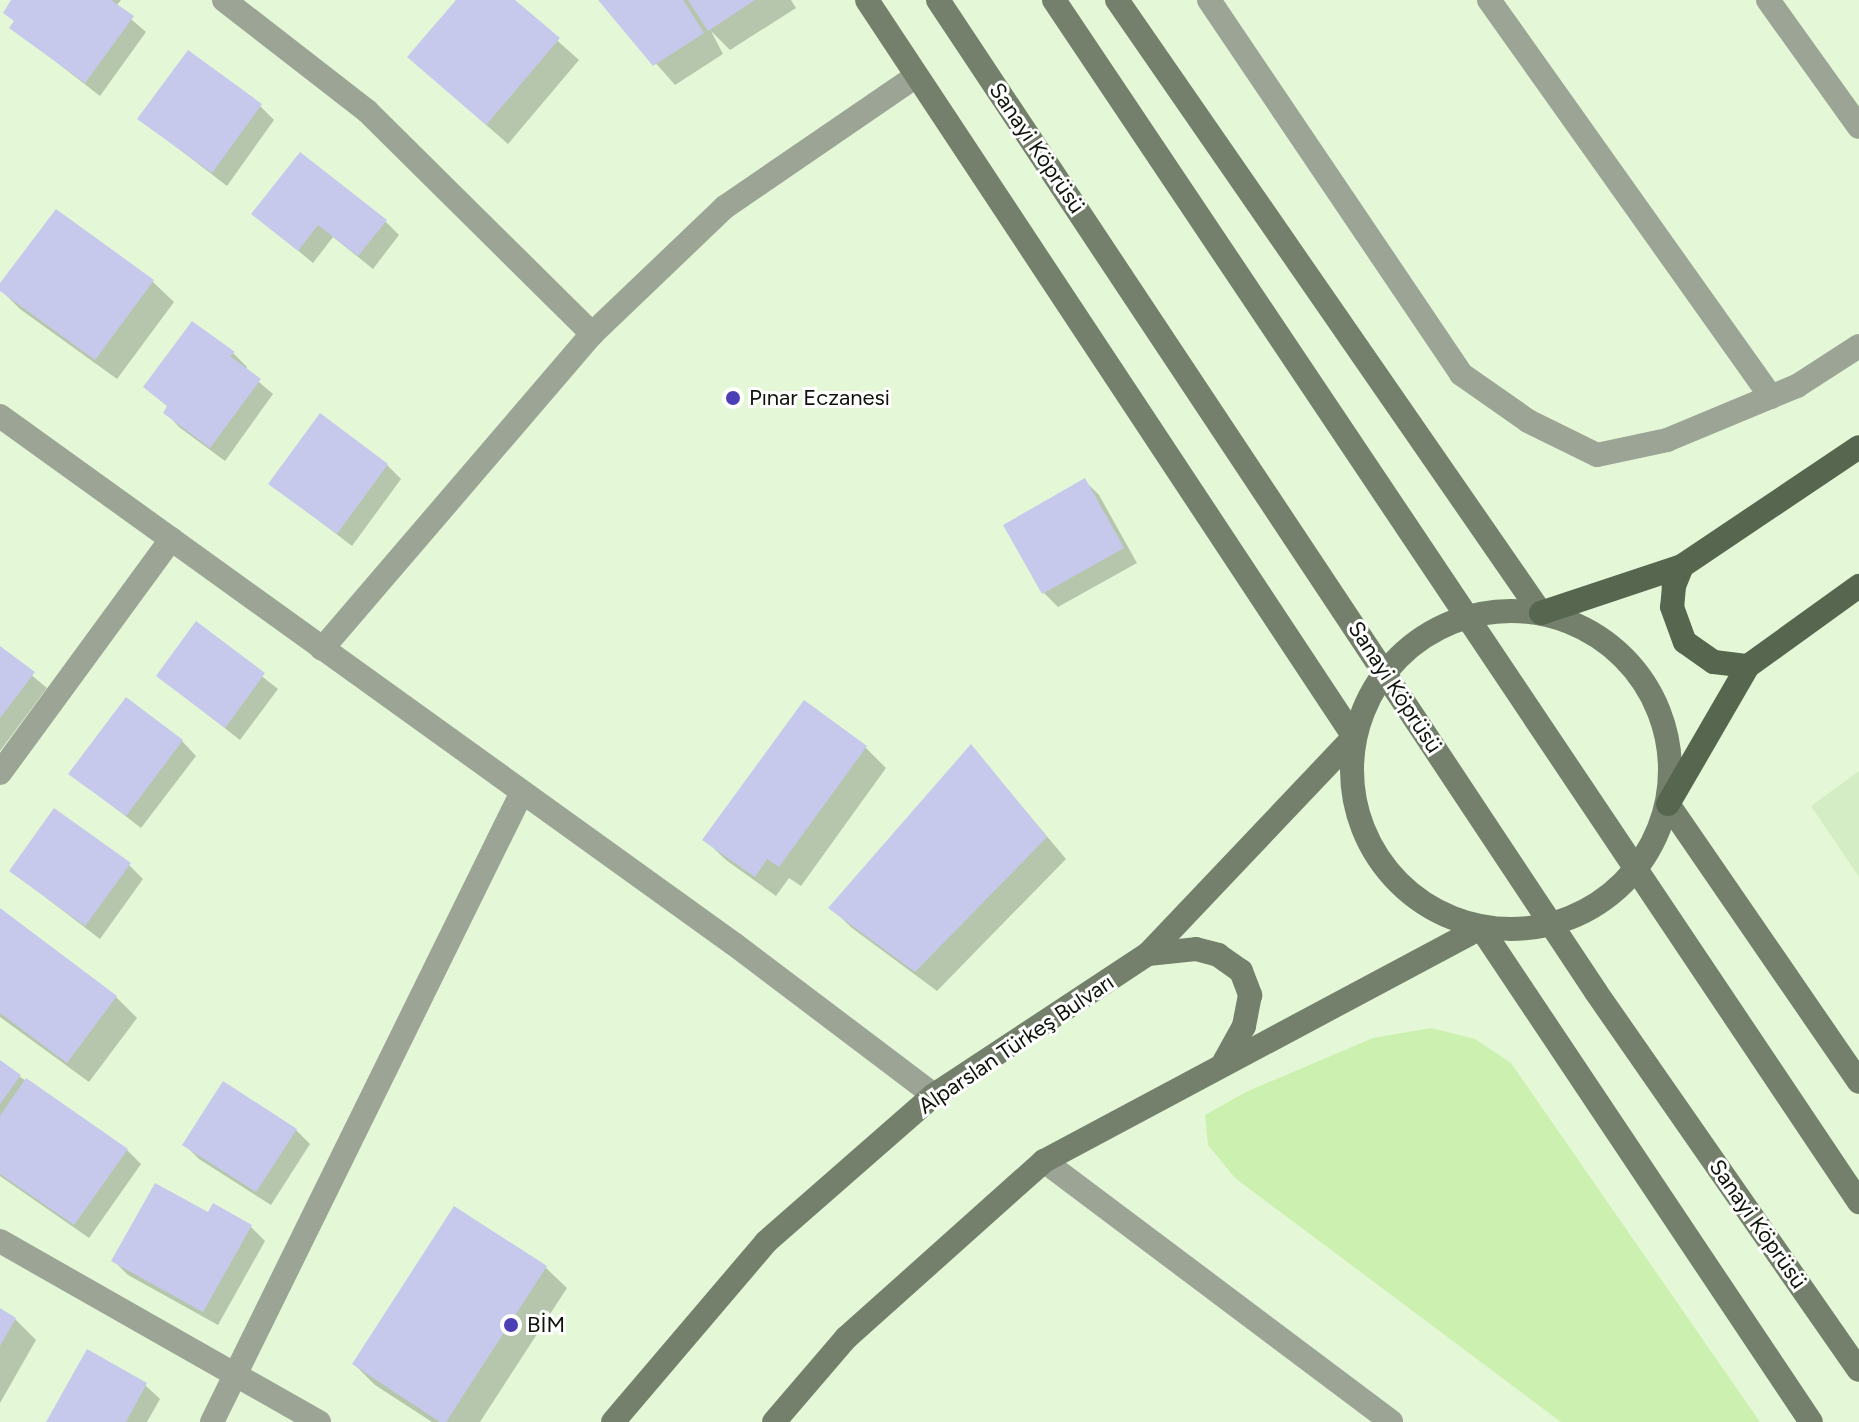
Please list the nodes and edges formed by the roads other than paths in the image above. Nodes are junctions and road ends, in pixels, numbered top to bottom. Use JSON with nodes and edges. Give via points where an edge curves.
{"nodes":[{"id":1,"x":224,"y":0,"type":"edge"},
{"id":2,"x":867,"y":0,"type":"edge"},
{"id":3,"x":938,"y":0,"type":"edge"},
{"id":4,"x":1054,"y":0,"type":"edge"},
{"id":5,"x":1117,"y":0,"type":"edge"},
{"id":6,"x":1209,"y":0,"type":"edge"},
{"id":7,"x":1489,"y":0,"type":"edge"},
{"id":8,"x":1768,"y":0,"type":"edge"},
{"id":9,"x":916,"y":76,"type":"junction"},
{"id":10,"x":1859,"y":127,"type":"edge"},
{"id":11,"x":592,"y":334,"type":"junction"},
{"id":12,"x":1859,"y":346,"type":"edge"},
{"id":13,"x":1771,"y":397,"type":"junction"},
{"id":14,"x":0,"y":416,"type":"edge"},
{"id":15,"x":1859,"y":447,"type":"edge"},
{"id":16,"x":171,"y":539,"type":"junction"},
{"id":17,"x":1682,"y":566,"type":"junction"},
{"id":18,"x":1859,"y":586,"type":"edge"},
{"id":19,"x":1541,"y":613,"type":"junction"},
{"id":20,"x":322,"y":649,"type":"junction"},
{"id":21,"x":1748,"y":666,"type":"junction"},
{"id":22,"x":1354,"y":737,"type":"junction"},
{"id":23,"x":0,"y":773,"type":"edge"},
{"id":24,"x":522,"y":792,"type":"junction"},
{"id":25,"x":1668,"y":804,"type":"junction"},
{"id":26,"x":1481,"y":928,"type":"junction"},
{"id":27,"x":1148,"y":954,"type":"junction"},
{"id":28,"x":1223,"y":1064,"type":"junction"},
{"id":29,"x":1859,"y":1082,"type":"edge"},
{"id":30,"x":934,"y":1095,"type":"junction"},
{"id":31,"x":1044,"y":1161,"type":"junction"},
{"id":32,"x":1859,"y":1202,"type":"edge"},
{"id":33,"x":0,"y":1241,"type":"edge"},
{"id":34,"x":1859,"y":1370,"type":"edge"},
{"id":35,"x":236,"y":1375,"type":"junction"},
{"id":36,"x":212,"y":1422,"type":"edge"},
{"id":37,"x":319,"y":1422,"type":"edge"},
{"id":38,"x":613,"y":1422,"type":"edge"},
{"id":39,"x":774,"y":1422,"type":"edge"},
{"id":40,"x":1391,"y":1422,"type":"edge"},
{"id":41,"x":1811,"y":1422,"type":"edge"}],
"edges":[{"from":1,"to":11,"type":"street","via":[[367,111]]},
{"from":2,"to":9,"type":"main road"},
{"from":3,"to":34,"type":"main road","name":"Sanayi Köprüsü","via":[[1596,992]]},
{"from":4,"to":32,"type":"main road"},
{"from":5,"to":19,"type":"main road"},
{"from":6,"to":13,"type":"street","via":[[1461,374],[1528,421],[1597,455],[1667,440]]},
{"from":7,"to":13,"type":"street"},
{"from":8,"to":10,"type":"street"},
{"from":9,"to":11,"type":"street","via":[[725,207]]},
{"from":9,"to":22,"type":"main road"},
{"from":11,"to":20,"type":"street"},
{"from":12,"to":13,"type":"street"},
{"from":14,"to":16,"type":"street"},
{"from":15,"to":17,"type":"main road"},
{"from":16,"to":20,"type":"street"},
{"from":16,"to":23,"type":"street"},
{"from":17,"to":19,"type":"main road"},
{"from":17,"to":21,"type":"main road","via":[[1672,607],[1685,642],[1714,662]]},
{"from":18,"to":21,"type":"main road"},
{"from":19,"to":22,"type":"main road","via":[[1491,611],[1443,625],[1403,652],[1387,671],[1372,691]]},
{"from":19,"to":25,"type":"main road","via":[[1589,630],[1629,662],[1657,703],[1670,752]]},
{"from":20,"to":24,"type":"street"},
{"from":21,"to":25,"type":"main road"},
{"from":22,"to":26,"type":"main road","via":[[1352,788],[1366,837],[1394,879],[1434,910]]},
{"from":22,"to":27,"type":"main road","name":"Alparslan Türkeş Bulvarı"},
{"from":24,"to":30,"type":"street"},
{"from":24,"to":35,"type":"street"},
{"from":25,"to":26,"type":"main road","via":[[1651,850],[1636,869],[1620,888],[1579,916],[1531,930]]},
{"from":25,"to":29,"type":"main road"},
{"from":26,"to":28,"type":"main road"},
{"from":26,"to":41,"type":"main road"},
{"from":27,"to":28,"type":"main road","via":[[1196,949],[1218,955],[1241,971],[1250,995],[1244,1026]]},
{"from":27,"to":30,"type":"main road","name":"Alparslan Türkeş Bulvarı"},
{"from":28,"to":31,"type":"main road"},
{"from":30,"to":38,"type":"main road","name":"Alparslan Türkeş Bulvarı","via":[[766,1242]]},
{"from":31,"to":39,"type":"main road","via":[[846,1338]]},
{"from":31,"to":40,"type":"street"},
{"from":33,"to":35,"type":"street"},
{"from":35,"to":36,"type":"street"},
{"from":35,"to":37,"type":"street"}]}
